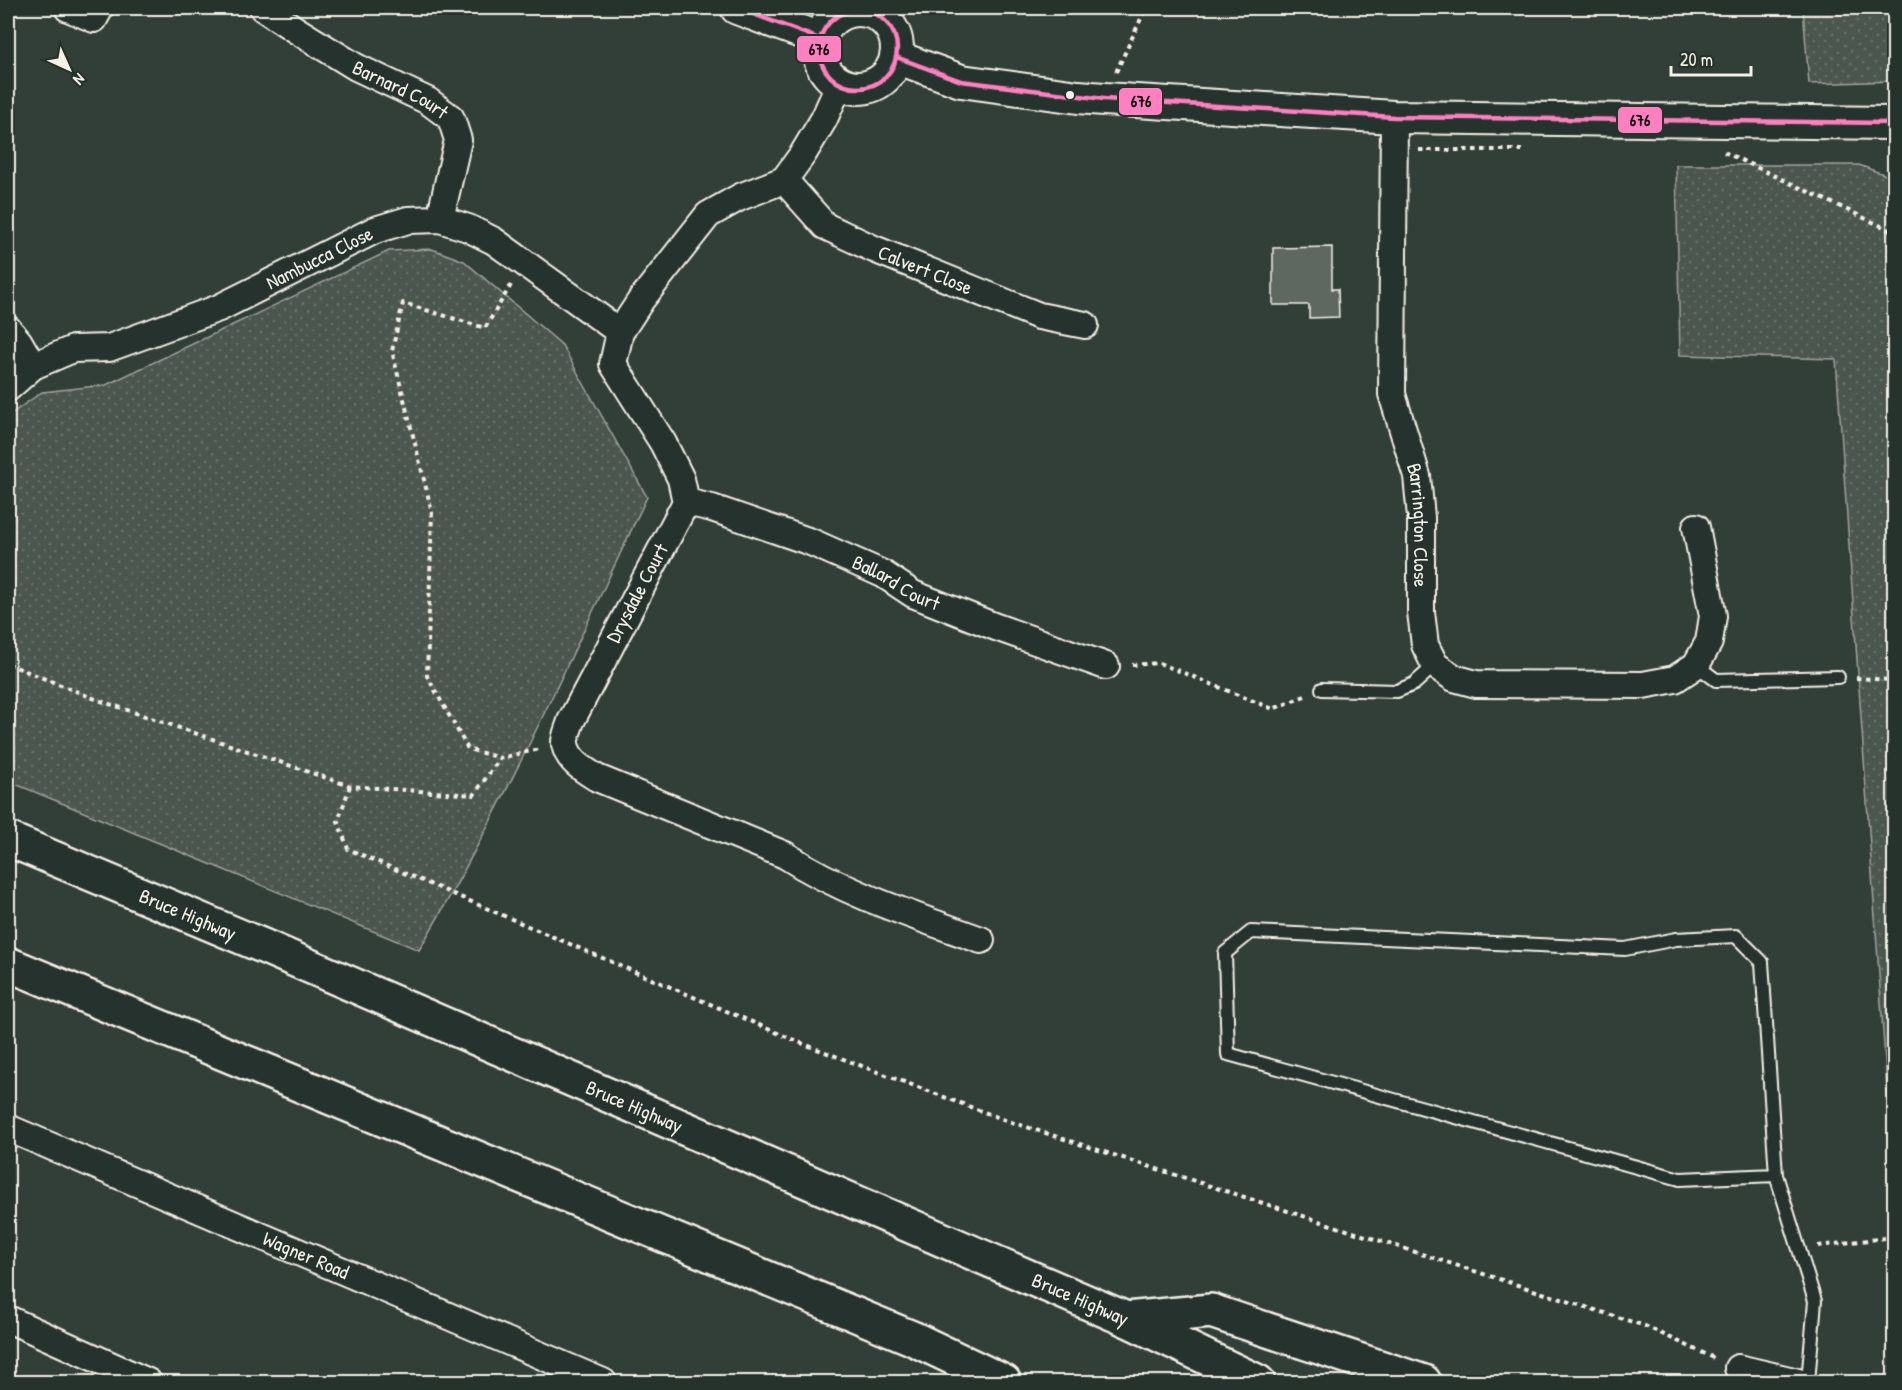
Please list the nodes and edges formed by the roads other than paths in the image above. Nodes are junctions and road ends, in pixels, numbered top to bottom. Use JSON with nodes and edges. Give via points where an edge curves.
{"nodes":[{"id":1,"x":68,"y":8,"type":"edge"},
{"id":2,"x":100,"y":8,"type":"edge"},
{"id":3,"x":263,"y":8,"type":"edge"},
{"id":4,"x":737,"y":8,"type":"edge"},
{"id":5,"x":876,"y":10,"type":"edge"},
{"id":6,"x":820,"y":39,"type":"junction"},
{"id":7,"x":896,"y":57,"type":"junction"},
{"id":8,"x":840,"y":83,"type":"junction"},
{"id":9,"x":1394,"y":117,"type":"junction"},
{"id":10,"x":1893,"y":124,"type":"edge"},
{"id":11,"x":784,"y":180,"type":"junction"},
{"id":12,"x":440,"y":219,"type":"junction"},
{"id":13,"x":1085,"y":325,"type":"dead end"},
{"id":14,"x":8,"y":329,"type":"edge"},
{"id":15,"x":620,"y":332,"type":"junction"},
{"id":16,"x":33,"y":366,"type":"junction"},
{"id":17,"x":8,"y":388,"type":"edge"},
{"id":18,"x":686,"y":502,"type":"junction"},
{"id":19,"x":1696,"y":526,"type":"dead end"},
{"id":20,"x":1436,"y":665,"type":"junction"},
{"id":21,"x":1696,"y":665,"type":"junction"},
{"id":22,"x":1106,"y":666,"type":"road end"},
{"id":23,"x":1838,"y":677,"type":"road end"},
{"id":24,"x":1322,"y":689,"type":"road end"},
{"id":25,"x":8,"y":839,"type":"edge"},
{"id":26,"x":981,"y":940,"type":"dead end"},
{"id":27,"x":8,"y":964,"type":"edge"},
{"id":28,"x":8,"y":1128,"type":"edge"},
{"id":29,"x":1776,"y":1174,"type":"junction"},
{"id":30,"x":8,"y":1318,"type":"edge"},
{"id":31,"x":1126,"y":1319,"type":"junction"},
{"id":32,"x":912,"y":1338,"type":"junction"},
{"id":33,"x":1737,"y":1368,"type":"road end"},
{"id":34,"x":148,"y":1383,"type":"edge"},
{"id":35,"x":603,"y":1383,"type":"edge"},
{"id":36,"x":970,"y":1383,"type":"edge"},
{"id":37,"x":1004,"y":1383,"type":"edge"},
{"id":38,"x":1258,"y":1383,"type":"edge"},
{"id":39,"x":1424,"y":1383,"type":"edge"},
{"id":40,"x":1798,"y":1383,"type":"edge"},
{"id":41,"x":1808,"y":1383,"type":"edge"}],
"edges":[{"from":1,"to":2,"type":"street","via":[[94,19]]},
{"from":3,"to":12,"type":"street","name":"Barnard Court","via":[[356,67],[428,101],[451,118],[458,140]]},
{"from":4,"to":6,"type":"street"},
{"from":5,"to":6,"type":"street","via":[[842,13],[832,19]]},
{"from":5,"to":7,"type":"street","via":[[893,32]]},
{"from":6,"to":8,"type":"street","via":[[822,65]]},
{"from":7,"to":8,"type":"street","via":[[884,78],[874,84],[863,88]]},
{"from":7,"to":9,"type":"street","via":[[961,81],[1078,97]]},
{"from":8,"to":11,"type":"street","via":[[824,119]]},
{"from":9,"to":10,"type":"street"},
{"from":9,"to":20,"type":"street","name":"Barrington Close","via":[[1392,394],[1418,476],[1421,612],[1425,645]]},
{"from":11,"to":13,"type":"street","name":"Calvert Close","via":[[825,226],[1039,316]]},
{"from":11,"to":15,"type":"street","via":[[708,215]]},
{"from":12,"to":15,"type":"street","name":"Nambucca Close","via":[[494,241]]},
{"from":12,"to":16,"type":"street","name":"Nambucca Close","via":[[408,220],[375,230],[219,308],[109,348],[73,349]]},
{"from":14,"to":16,"type":"street"},
{"from":15,"to":18,"type":"street","via":[[613,364],[663,443],[681,479]]},
{"from":16,"to":17,"type":"street","name":"Nambucca Close"},
{"from":18,"to":22,"type":"street","name":"Ballard Court","via":[[811,542],[883,574],[913,594]]},
{"from":18,"to":26,"type":"street","name":"Drysdale Court","via":[[576,711],[564,743],[571,758],[597,778],[786,855],[809,871],[874,901]]},
{"from":19,"to":21,"type":"street","via":[[1713,616],[1709,642]]},
{"from":20,"to":21,"type":"street","via":[[1454,678],[1476,684],[1643,685],[1675,678]]},
{"from":20,"to":24,"type":"lane","via":[[1414,684],[1397,691]]},
{"from":21,"to":23,"type":"lane","via":[[1716,680]]},
{"from":25,"to":31,"type":"highway","name":"Bruce Highway"},
{"from":27,"to":32,"type":"highway"},
{"from":28,"to":35,"type":"street","name":"Wagner Road"},
{"from":29,"to":29,"type":"lane","via":[[1680,1179],[1228,1054],[1225,953],[1251,932],[1625,950],[1676,939],[1736,936],[1762,962]]},
{"from":29,"to":41,"type":"lane","via":[[1815,1301]]},
{"from":30,"to":34,"type":"street"},
{"from":31,"to":38,"type":"highway","name":"Bruce Highway"},
{"from":31,"to":39,"type":"highway","via":[[1211,1311]]},
{"from":32,"to":36,"type":"highway"},
{"from":32,"to":37,"type":"highway"},
{"from":33,"to":40,"type":"street"}]}
